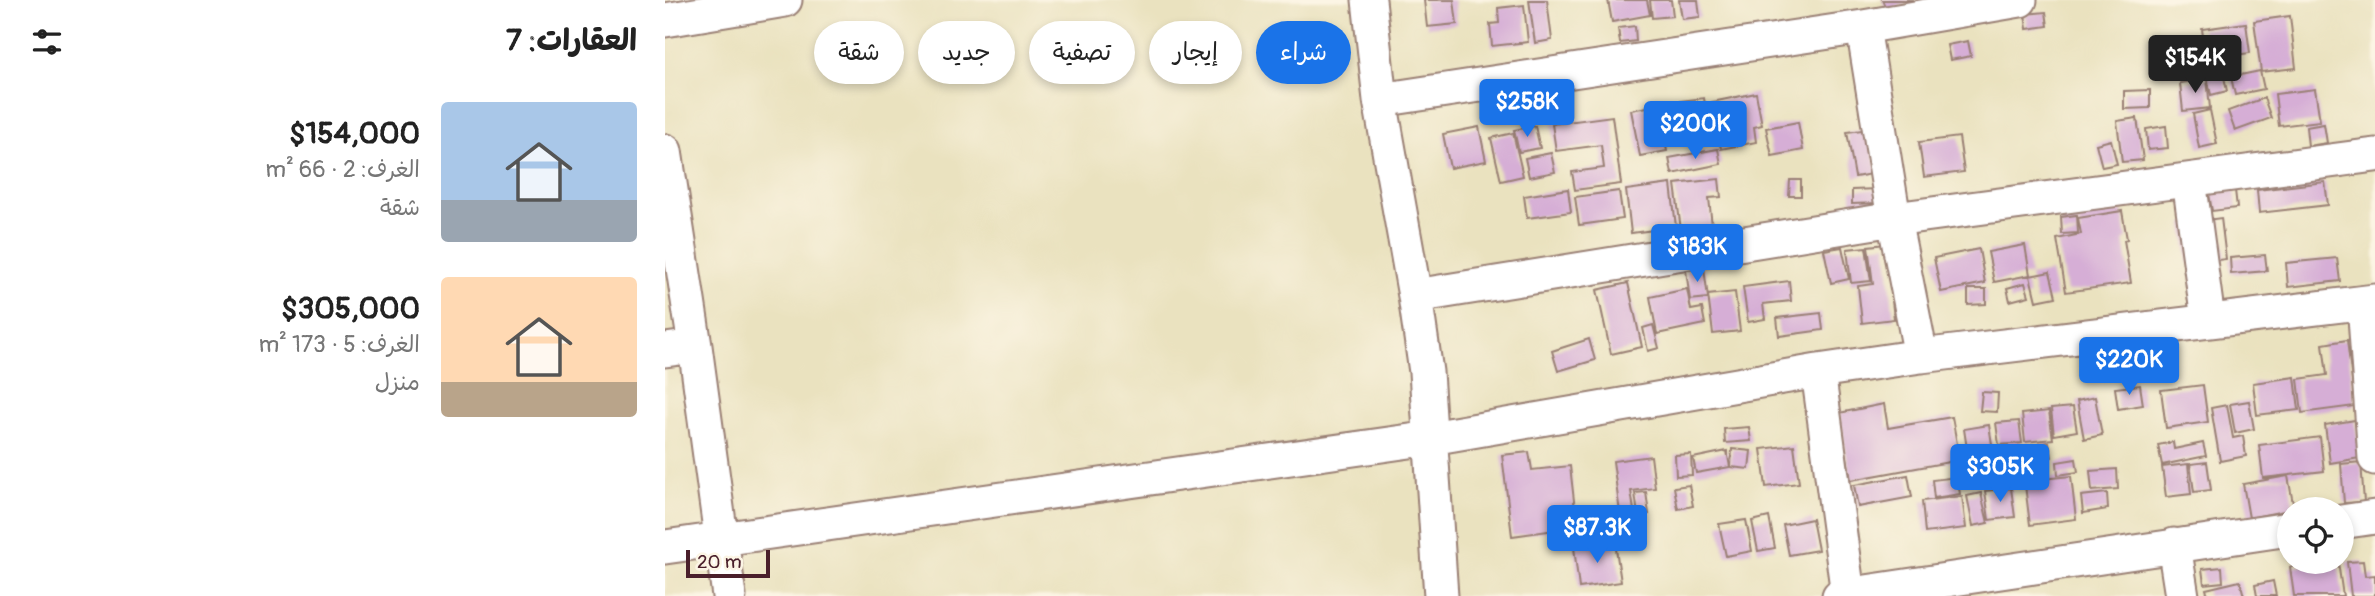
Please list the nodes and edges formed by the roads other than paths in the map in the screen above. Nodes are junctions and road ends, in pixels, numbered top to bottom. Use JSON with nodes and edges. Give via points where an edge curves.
{"nodes":[{"id":1,"x":785,"y":0,"type":"edge"},
{"id":2,"x":1369,"y":0,"type":"edge"},
{"id":3,"x":2020,"y":0,"type":"edge"},
{"id":4,"x":1971,"y":3,"type":"edge"},
{"id":5,"x":665,"y":20,"type":"edge"},
{"id":6,"x":1863,"y":27,"type":"junction"},
{"id":7,"x":1380,"y":100,"type":"junction"},
{"id":8,"x":665,"y":151,"type":"edge"},
{"id":9,"x":2375,"y":155,"type":"edge"},
{"id":10,"x":665,"y":159,"type":"edge"},
{"id":11,"x":2189,"y":180,"type":"junction"},
{"id":12,"x":1894,"y":219,"type":"junction"},
{"id":13,"x":1415,"y":296,"type":"junction"},
{"id":14,"x":2370,"y":302,"type":"edge"},
{"id":15,"x":2208,"y":320,"type":"junction"},
{"id":16,"x":680,"y":348,"type":"edge"},
{"id":17,"x":1921,"y":356,"type":"junction"},
{"id":18,"x":1818,"y":371,"type":"junction"},
{"id":19,"x":1431,"y":438,"type":"junction"},
{"id":20,"x":2375,"y":458,"type":"edge"},
{"id":21,"x":2375,"y":517,"type":"edge"},
{"id":22,"x":2354,"y":520,"type":"edge"},
{"id":23,"x":2277,"y":531,"type":"edge"},
{"id":24,"x":722,"y":539,"type":"junction"},
{"id":25,"x":2174,"y":545,"type":"junction"},
{"id":26,"x":665,"y":547,"type":"edge"},
{"id":27,"x":2007,"y":584,"type":"edge"},
{"id":28,"x":1844,"y":595,"type":"edge"},
{"id":29,"x":729,"y":596,"type":"edge"},
{"id":30,"x":1441,"y":596,"type":"edge"},
{"id":31,"x":2182,"y":596,"type":"edge"}],
"edges":[{"from":1,"to":5,"type":"street"},
{"from":2,"to":7,"type":"street"},
{"from":3,"to":4,"type":"street"},
{"from":4,"to":6,"type":"street"},
{"from":6,"to":7,"type":"street"},
{"from":6,"to":12,"type":"street"},
{"from":7,"to":13,"type":"street"},
{"from":8,"to":10,"type":"street"},
{"from":9,"to":11,"type":"street"},
{"from":10,"to":16,"type":"street"},
{"from":11,"to":12,"type":"street"},
{"from":11,"to":15,"type":"street"},
{"from":12,"to":13,"type":"street"},
{"from":12,"to":17,"type":"street"},
{"from":13,"to":19,"type":"street"},
{"from":14,"to":15,"type":"street"},
{"from":14,"to":20,"type":"street"},
{"from":15,"to":17,"type":"street"},
{"from":16,"to":24,"type":"street"},
{"from":17,"to":18,"type":"street"},
{"from":18,"to":19,"type":"street"},
{"from":18,"to":28,"type":"street"},
{"from":19,"to":24,"type":"street"},
{"from":19,"to":30,"type":"street"},
{"from":21,"to":22,"type":"street"},
{"from":23,"to":25,"type":"street"},
{"from":24,"to":26,"type":"street"},
{"from":24,"to":29,"type":"street"},
{"from":25,"to":27,"type":"street"},
{"from":25,"to":31,"type":"street"},
{"from":27,"to":28,"type":"street"}]}
